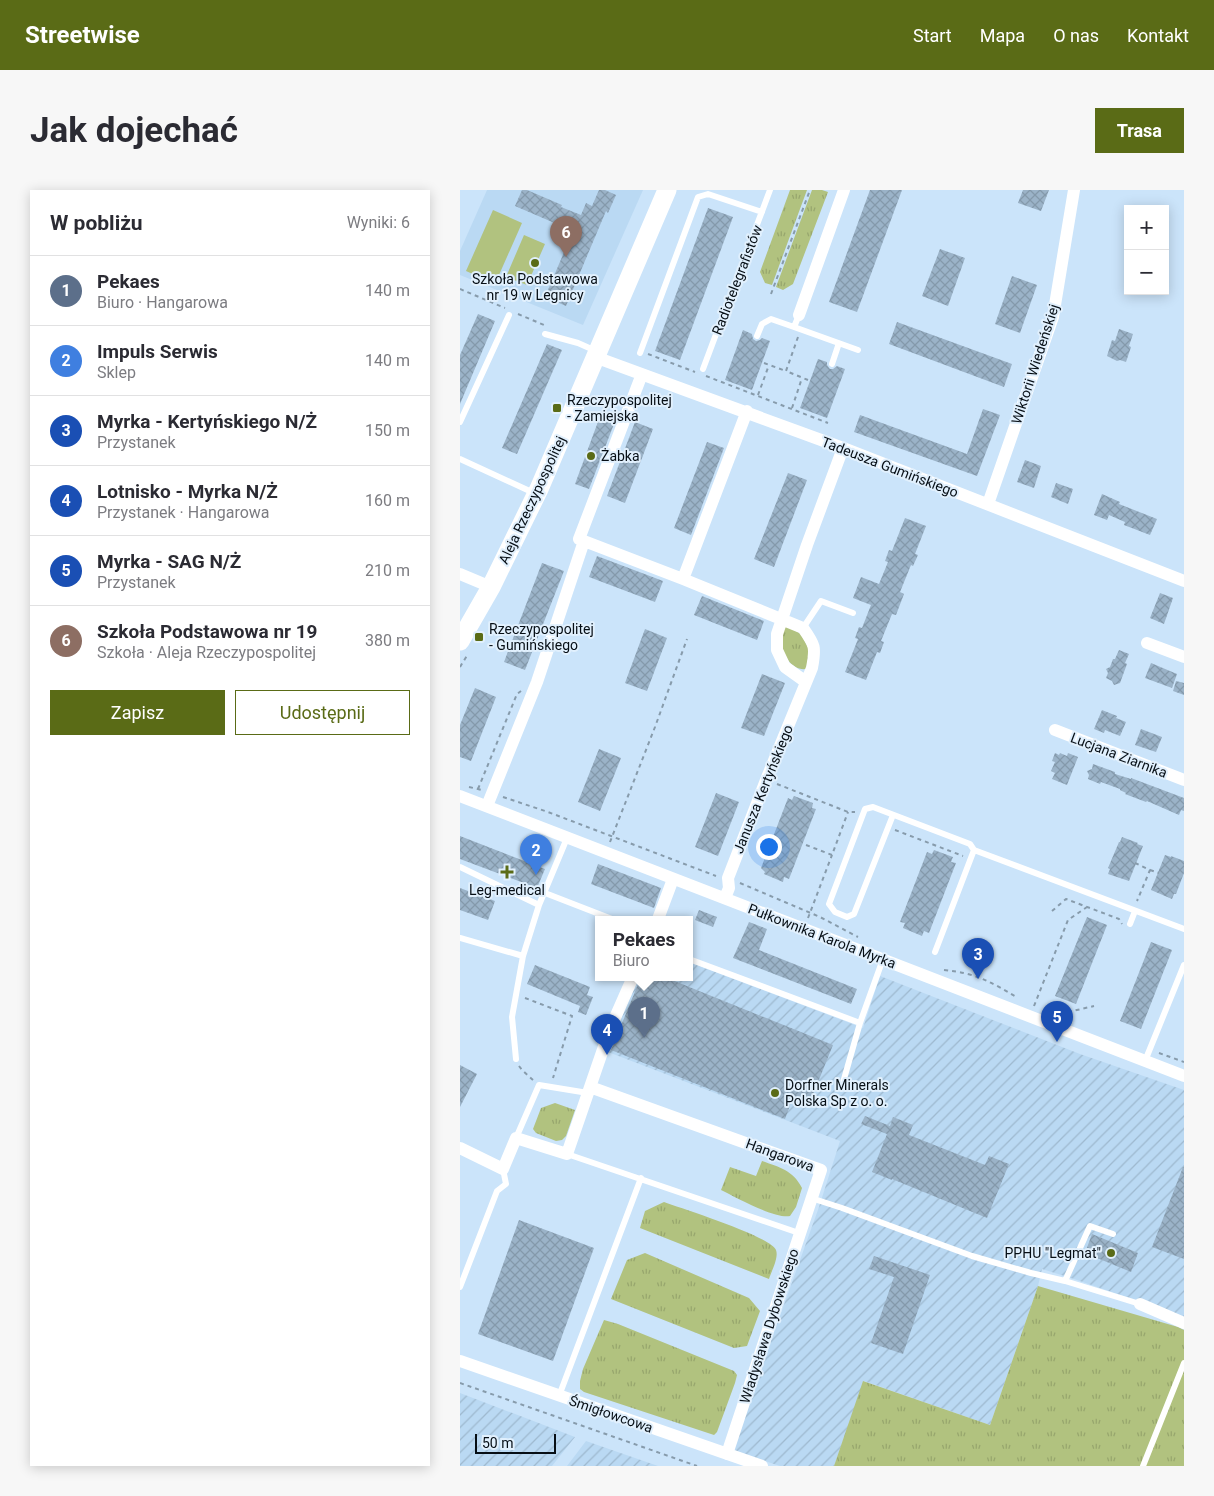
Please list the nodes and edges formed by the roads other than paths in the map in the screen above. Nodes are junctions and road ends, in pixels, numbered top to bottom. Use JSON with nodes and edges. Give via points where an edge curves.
{"nodes":[{"id":1,"x":667,"y":190,"type":"edge"},
{"id":2,"x":770,"y":190,"type":"edge"},
{"id":3,"x":844,"y":190,"type":"edge"},
{"id":4,"x":1074,"y":190,"type":"edge"},
{"id":5,"x":762,"y":212,"type":"junction"},
{"id":6,"x":510,"y":312,"type":"road end"},
{"id":7,"x":799,"y":315,"type":"joint"},
{"id":8,"x":798,"y":328,"type":"junction"},
{"id":9,"x":545,"y":334,"type":"dead end"},
{"id":10,"x":757,"y":336,"type":"dead end"},
{"id":11,"x":839,"y":343,"type":"junction"},
{"id":12,"x":858,"y":350,"type":"dead end"},
{"id":13,"x":641,"y":352,"type":"road end"},
{"id":14,"x":596,"y":354,"type":"junction"},
{"id":15,"x":832,"y":364,"type":"dead end"},
{"id":16,"x":703,"y":370,"type":"dead end"},
{"id":17,"x":642,"y":374,"type":"junction"},
{"id":18,"x":747,"y":411,"type":"junction"},
{"id":19,"x":460,"y":422,"type":"edge"},
{"id":20,"x":843,"y":448,"type":"junction"},
{"id":21,"x":460,"y":459,"type":"edge"},
{"id":22,"x":536,"y":494,"type":"junction"},
{"id":23,"x":988,"y":504,"type":"junction"},
{"id":24,"x":584,"y":541,"type":"junction"},
{"id":25,"x":460,"y":574,"type":"edge"},
{"id":26,"x":683,"y":579,"type":"junction"},
{"id":27,"x":1184,"y":581,"type":"edge"},
{"id":28,"x":491,"y":587,"type":"junction"},
{"id":29,"x":853,"y":613,"type":"dead end"},
{"id":30,"x":782,"y":618,"type":"junction"},
{"id":31,"x":803,"y":628,"type":"junction"},
{"id":32,"x":460,"y":641,"type":"edge"},
{"id":33,"x":1147,"y":643,"type":"dead end"},
{"id":34,"x":1184,"y":657,"type":"edge"},
{"id":35,"x":806,"y":682,"type":"junction"},
{"id":36,"x":1055,"y":730,"type":"dead end"},
{"id":37,"x":1184,"y":780,"type":"edge"},
{"id":38,"x":463,"y":791,"type":"edge"},
{"id":39,"x":487,"y":806,"type":"junction"},
{"id":40,"x":893,"y":815,"type":"junction"},
{"id":41,"x":567,"y":838,"type":"junction"},
{"id":42,"x":974,"y":850,"type":"junction"},
{"id":43,"x":460,"y":867,"type":"edge"},
{"id":44,"x":674,"y":879,"type":"junction"},
{"id":45,"x":545,"y":894,"type":"junction"},
{"id":46,"x":725,"y":898,"type":"junction"},
{"id":47,"x":539,"y":905,"type":"junction"},
{"id":48,"x":1135,"y":911,"type":"junction"},
{"id":49,"x":604,"y":916,"type":"edge"},
{"id":50,"x":659,"y":916,"type":"edge"},
{"id":51,"x":1127,"y":926,"type":"road end"},
{"id":52,"x":1184,"y":929,"type":"edge"},
{"id":53,"x":460,"y":938,"type":"edge"},
{"id":54,"x":935,"y":952,"type":"dead end"},
{"id":55,"x":523,"y":956,"type":"junction"},
{"id":56,"x":693,"y":960,"type":"edge"},
{"id":57,"x":883,"y":960,"type":"junction"},
{"id":58,"x":1184,"y":965,"type":"edge"},
{"id":59,"x":631,"y":981,"type":"edge"},
{"id":60,"x":860,"y":1023,"type":"junction"},
{"id":61,"x":1148,"y":1056,"type":"junction"},
{"id":62,"x":516,"y":1059,"type":"road end"},
{"id":63,"x":1184,"y":1076,"type":"edge"},
{"id":64,"x":842,"y":1086,"type":"dead end"},
{"id":65,"x":589,"y":1090,"type":"junction"},
{"id":66,"x":516,"y":1138,"type":"junction"},
{"id":67,"x":460,"y":1148,"type":"edge"},
{"id":68,"x":567,"y":1154,"type":"junction"},
{"id":69,"x":503,"y":1169,"type":"junction"},
{"id":70,"x":641,"y":1178,"type":"junction"},
{"id":71,"x":811,"y":1198,"type":"junction"},
{"id":72,"x":799,"y":1233,"type":"junction"},
{"id":73,"x":1113,"y":1234,"type":"dead end"},
{"id":74,"x":1065,"y":1281,"type":"junction"},
{"id":75,"x":460,"y":1287,"type":"edge"},
{"id":76,"x":1140,"y":1304,"type":"joint"},
{"id":77,"x":1184,"y":1323,"type":"edge"},
{"id":78,"x":460,"y":1361,"type":"edge"},
{"id":79,"x":1184,"y":1363,"type":"edge"},
{"id":80,"x":559,"y":1396,"type":"junction"},
{"id":81,"x":727,"y":1454,"type":"junction"},
{"id":82,"x":762,"y":1466,"type":"edge"},
{"id":83,"x":1143,"y":1466,"type":"edge"}],
"edges":[{"from":1,"to":14,"type":"street","name":"Aleja Rzeczypospolitej"},
{"from":2,"to":5,"type":"lane","name":"Radiotelegrafistów"},
{"from":3,"to":7,"type":"street"},
{"from":4,"to":23,"type":"street","name":"Wiktorii Wiedeńskiej","via":[[1053,318]]},
{"from":5,"to":13,"type":"lane","via":[[708,194],[698,197]]},
{"from":5,"to":16,"type":"lane","name":"Radiotelegrafistów"},
{"from":6,"to":19,"type":"lane"},
{"from":7,"to":8,"type":"lane"},
{"from":8,"to":10,"type":"lane","via":[[771,319],[762,324]]},
{"from":8,"to":11,"type":"lane"},
{"from":9,"to":14,"type":"lane","via":[[578,343]]},
{"from":11,"to":12,"type":"lane"},
{"from":11,"to":15,"type":"lane"},
{"from":14,"to":17,"type":"street","name":"Tadeusza Gumińskiego"},
{"from":14,"to":22,"type":"street","name":"Aleja Rzeczypospolitej"},
{"from":17,"to":18,"type":"street","name":"Tadeusza Gumińskiego"},
{"from":17,"to":24,"type":"street","via":[[579,539]]},
{"from":18,"to":20,"type":"street","name":"Tadeusza Gumińskiego"},
{"from":18,"to":26,"type":"street"},
{"from":20,"to":23,"type":"street","name":"Tadeusza Gumińskiego"},
{"from":20,"to":30,"type":"street"},
{"from":21,"to":22,"type":"lane"},
{"from":22,"to":28,"type":"street","name":"Aleja Rzeczypospolitej"},
{"from":23,"to":27,"type":"street","name":"Tadeusza Gumińskiego"},
{"from":24,"to":26,"type":"street"},
{"from":24,"to":39,"type":"street","via":[[537,682]]},
{"from":25,"to":28,"type":"street"},
{"from":26,"to":30,"type":"street"},
{"from":28,"to":32,"type":"street","name":"Aleja Rzeczypospolitej"},
{"from":29,"to":31,"type":"lane","via":[[821,601]]},
{"from":30,"to":31,"type":"street"},
{"from":30,"to":35,"type":"street","via":[[777,650],[785,667]]},
{"from":31,"to":35,"type":"street","name":"Janusza Kertyńskiego","via":[[815,652]]},
{"from":33,"to":34,"type":"street"},
{"from":35,"to":46,"type":"street","name":"Janusza Kertyńskiego","via":[[728,878]]},
{"from":36,"to":37,"type":"street","name":"Lucjana Ziarnika"},
{"from":38,"to":39,"type":"street","name":"Pułkownika Karola Myrka"},
{"from":39,"to":41,"type":"street","name":"Pułkownika Karola Myrka"},
{"from":40,"to":40,"type":"lane","via":[[873,807],[865,809],[829,904],[834,912],[847,917],[854,914]]},
{"from":40,"to":42,"type":"lane","via":[[970,844]]},
{"from":41,"to":44,"type":"street","name":"Pułkownika Karola Myrka"},
{"from":41,"to":45,"type":"lane"},
{"from":42,"to":48,"type":"lane"},
{"from":42,"to":54,"type":"lane"},
{"from":43,"to":47,"type":"lane"},
{"from":44,"to":46,"type":"street","name":"Pułkownika Karola Myrka"},
{"from":44,"to":50,"type":"street"},
{"from":45,"to":47,"type":"lane"},
{"from":45,"to":49,"type":"lane"},
{"from":46,"to":57,"type":"street","name":"Pułkownika Karola Myrka"},
{"from":47,"to":55,"type":"lane"},
{"from":48,"to":51,"type":"lane"},
{"from":48,"to":52,"type":"lane"},
{"from":53,"to":55,"type":"lane"},
{"from":55,"to":62,"type":"lane","via":[[512,1017]]},
{"from":56,"to":60,"type":"lane"},
{"from":57,"to":60,"type":"lane"},
{"from":57,"to":61,"type":"street","name":"Pułkownika Karola Myrka"},
{"from":58,"to":61,"type":"lane"},
{"from":59,"to":65,"type":"street"},
{"from":60,"to":64,"type":"lane"},
{"from":61,"to":63,"type":"street","name":"Pułkownika Karola Myrka"},
{"from":65,"to":66,"type":"lane","via":[[539,1085]]},
{"from":65,"to":68,"type":"street"},
{"from":65,"to":71,"type":"street","name":"Hangarowa","via":[[821,1170]]},
{"from":66,"to":68,"type":"street"},
{"from":66,"to":69,"type":"street"},
{"from":67,"to":69,"type":"street"},
{"from":68,"to":70,"type":"lane"},
{"from":69,"to":75,"type":"lane","via":[[506,1184],[498,1191]]},
{"from":70,"to":72,"type":"lane"},
{"from":70,"to":80,"type":"lane"},
{"from":71,"to":72,"type":"street","name":"Władysława Dybowskiego"},
{"from":71,"to":74,"type":"lane","via":[[972,1256]]},
{"from":72,"to":81,"type":"street","name":"Władysława Dybowskiego"},
{"from":73,"to":74,"type":"lane","via":[[1090,1226]]},
{"from":74,"to":76,"type":"lane"},
{"from":76,"to":77,"type":"street"},
{"from":78,"to":80,"type":"street","name":"Śmigłowcowa"},
{"from":79,"to":83,"type":"lane"},
{"from":80,"to":81,"type":"street","name":"Śmigłowcowa"},
{"from":81,"to":82,"type":"street","name":"Śmigłowcowa"}]}
